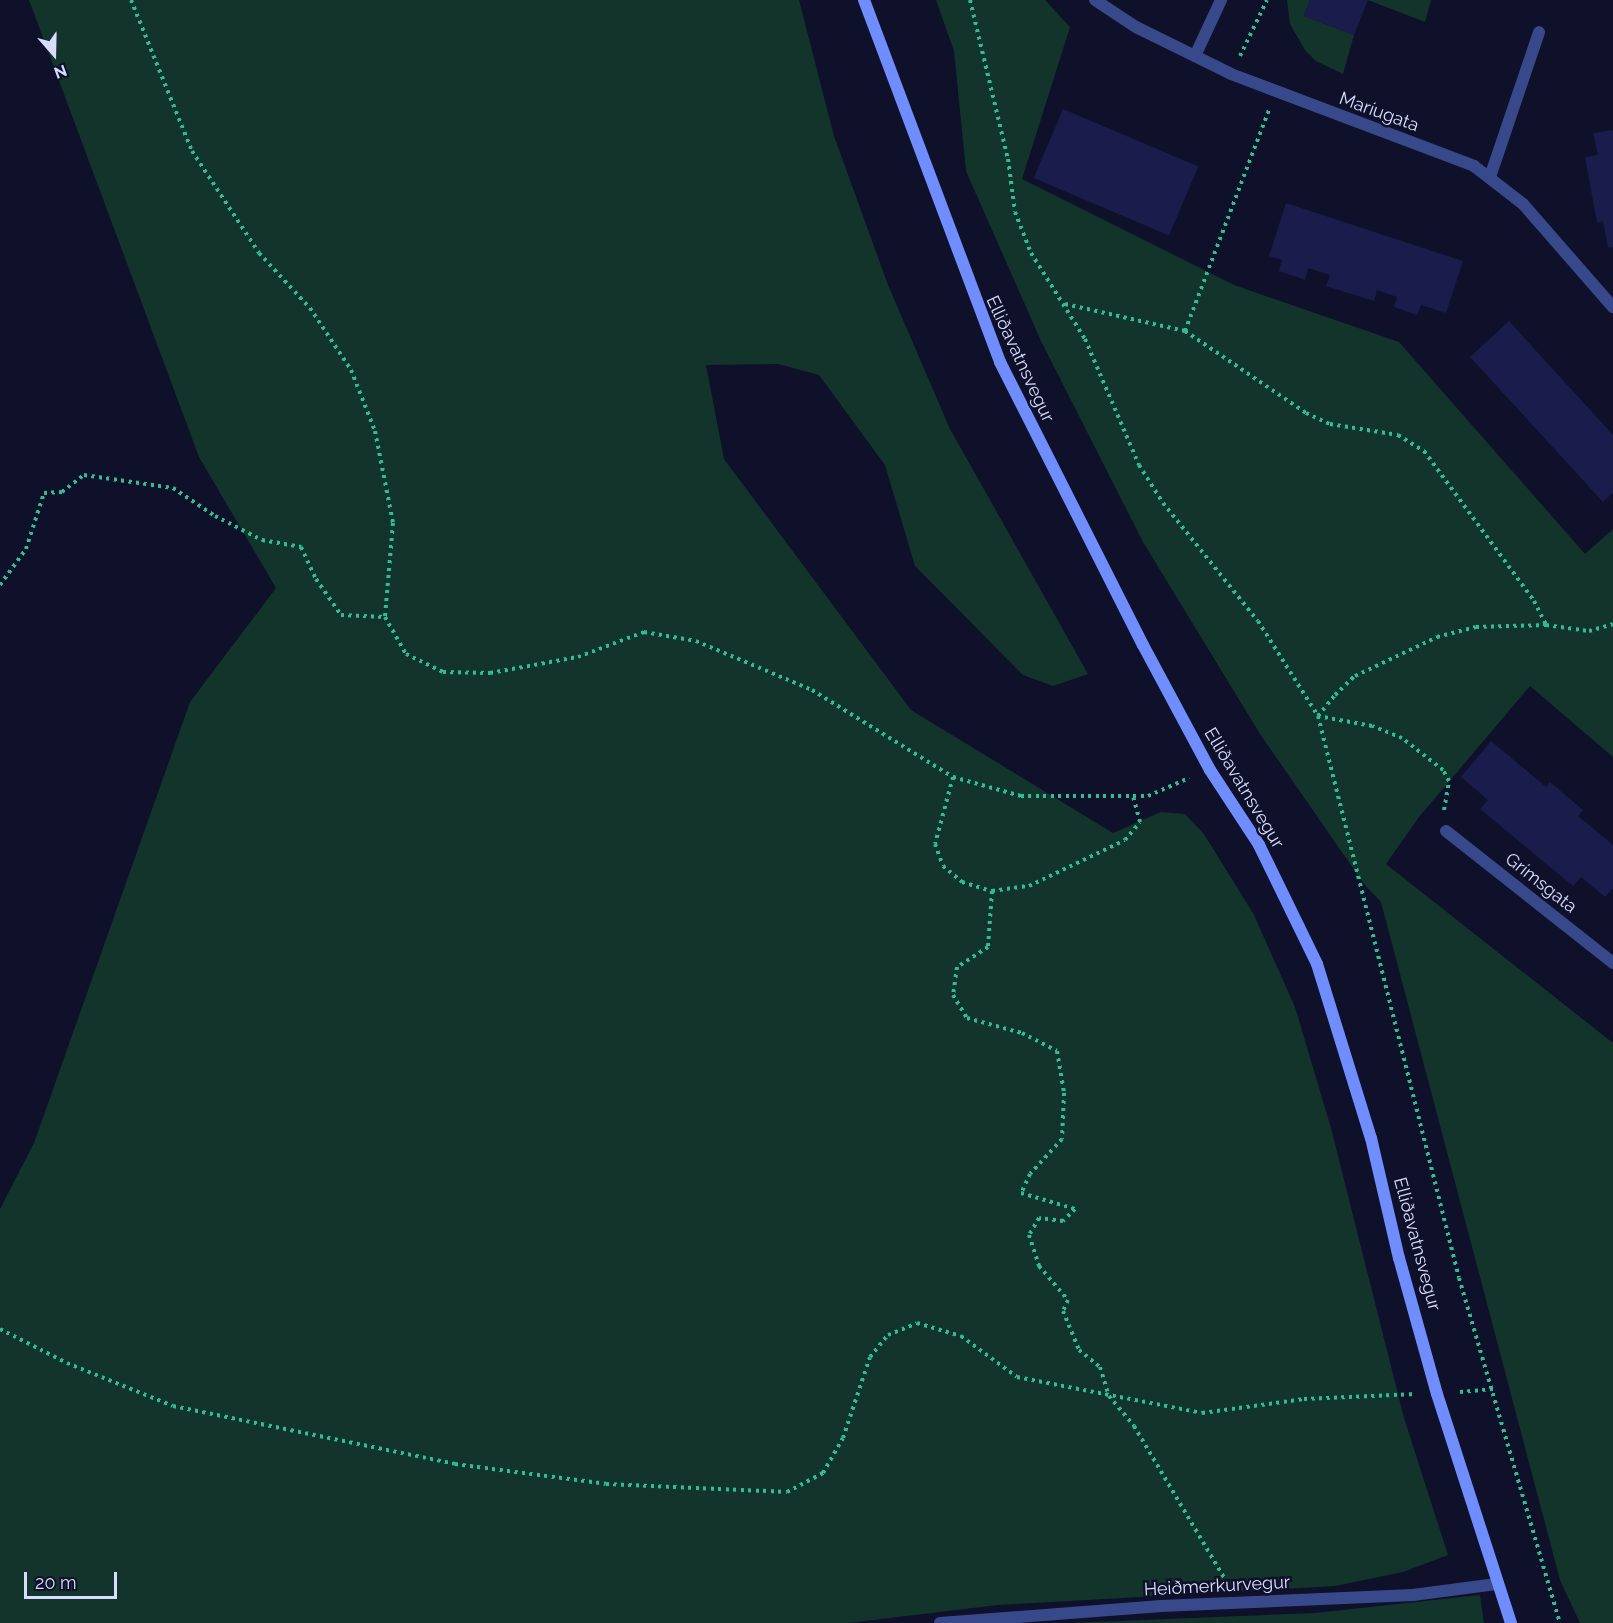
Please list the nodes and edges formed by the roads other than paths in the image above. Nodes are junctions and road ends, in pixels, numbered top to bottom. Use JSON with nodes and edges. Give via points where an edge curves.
{"nodes":[{"id":1,"x":864,"y":0,"type":"edge"},
{"id":2,"x":1095,"y":0,"type":"edge"},
{"id":3,"x":1221,"y":0,"type":"edge"},
{"id":4,"x":1539,"y":32,"type":"dead end"},
{"id":5,"x":1195,"y":56,"type":"junction"},
{"id":6,"x":1490,"y":177,"type":"junction"},
{"id":7,"x":1613,"y":307,"type":"edge"},
{"id":8,"x":1446,"y":831,"type":"road end"},
{"id":9,"x":1613,"y":963,"type":"edge"},
{"id":10,"x":1496,"y":1584,"type":"junction"},
{"id":11,"x":940,"y":1623,"type":"edge"},
{"id":12,"x":1511,"y":1623,"type":"edge"}],
"edges":[{"from":1,"to":10,"type":"main road","name":"Elliðavatnsvegur","via":[[999,362],[1210,770],[1259,844],[1317,964],[1371,1138],[1437,1394]]},
{"from":2,"to":5,"type":"street","name":"Maríugata","via":[[1136,27]]},
{"from":3,"to":5,"type":"street"},
{"from":4,"to":6,"type":"street"},
{"from":5,"to":6,"type":"street","name":"Maríugata","via":[[1275,92],[1474,166]]},
{"from":6,"to":7,"type":"street","name":"Maríugata","via":[[1523,204]]},
{"from":8,"to":9,"type":"street","name":"Grímsgata"},
{"from":10,"to":11,"type":"street","name":"Heiðmerkurvegur","via":[[1413,1595],[1238,1602]]},
{"from":10,"to":12,"type":"main road","name":"Elliðavatnsvegur"}]}
